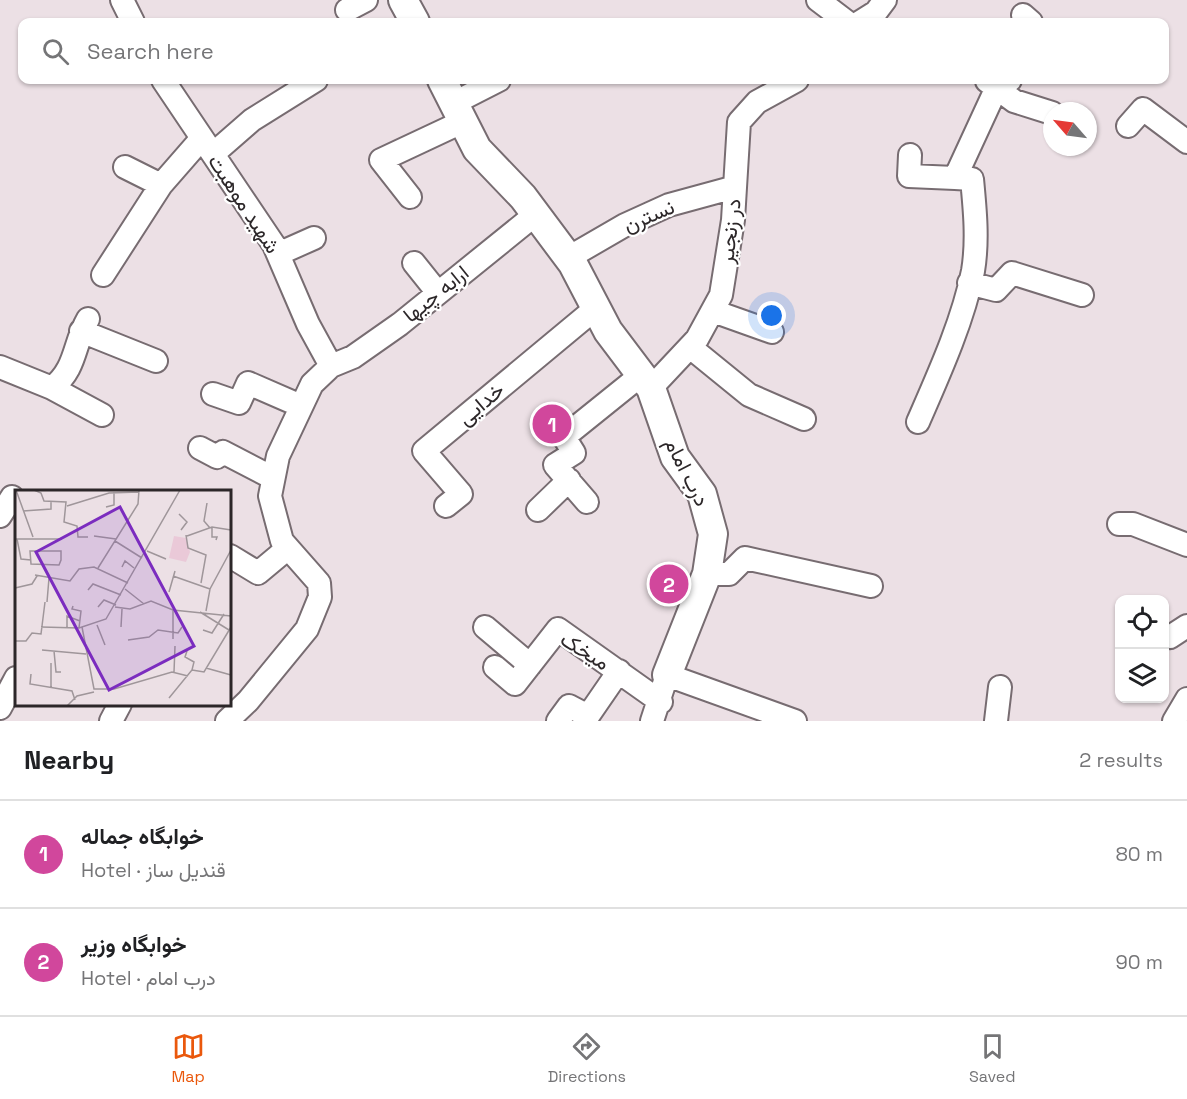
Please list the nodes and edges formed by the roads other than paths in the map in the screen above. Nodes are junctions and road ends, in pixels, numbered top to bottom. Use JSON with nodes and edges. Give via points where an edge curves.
{"nodes":[{"id":1,"x":122,"y":0,"type":"edge"},
{"id":2,"x":403,"y":0,"type":"edge"},
{"id":3,"x":818,"y":0,"type":"edge"},
{"id":4,"x":132,"y":18,"type":"edge"},
{"id":5,"x":413,"y":18,"type":"edge"},
{"id":6,"x":842,"y":18,"type":"edge"},
{"id":7,"x":166,"y":84,"type":"edge"},
{"id":8,"x":310,"y":84,"type":"edge"},
{"id":9,"x":490,"y":84,"type":"edge"},
{"id":10,"x":790,"y":84,"type":"edge"},
{"id":11,"x":997,"y":84,"type":"edge"},
{"id":12,"x":1000,"y":84,"type":"edge"},
{"id":13,"x":452,"y":102,"type":"edge"},
{"id":14,"x":1043,"y":110,"type":"edge"},
{"id":15,"x":1128,"y":126,"type":"dead end"},
{"id":16,"x":1187,"y":142,"type":"edge"},
{"id":17,"x":207,"y":146,"type":"junction"},
{"id":18,"x":910,"y":155,"type":"dead end"},
{"id":19,"x":125,"y":167,"type":"dead end"},
{"id":20,"x":955,"y":178,"type":"junction"},
{"id":21,"x":160,"y":185,"type":"junction"},
{"id":22,"x":735,"y":187,"type":"junction"},
{"id":23,"x":410,"y":198,"type":"dead end"},
{"id":24,"x":536,"y":214,"type":"junction"},
{"id":25,"x":314,"y":238,"type":"dead end"},
{"id":26,"x":278,"y":254,"type":"junction"},
{"id":27,"x":568,"y":258,"type":"junction"},
{"id":28,"x":414,"y":263,"type":"dead end"},
{"id":29,"x":103,"y":275,"type":"dead end"},
{"id":30,"x":969,"y":283,"type":"junction"},
{"id":31,"x":438,"y":293,"type":"junction"},
{"id":32,"x":1082,"y":295,"type":"dead end"},
{"id":33,"x":596,"y":308,"type":"junction"},
{"id":34,"x":713,"y":311,"type":"junction"},
{"id":35,"x":772,"y":332,"type":"dead end"},
{"id":36,"x":690,"y":346,"type":"junction"},
{"id":37,"x":156,"y":361,"type":"dead end"},
{"id":38,"x":331,"y":366,"type":"junction"},
{"id":39,"x":0,"y":367,"type":"edge"},
{"id":40,"x":646,"y":381,"type":"junction"},
{"id":41,"x":52,"y":388,"type":"junction"},
{"id":42,"x":213,"y":394,"type":"dead end"},
{"id":43,"x":301,"y":406,"type":"junction"},
{"id":44,"x":102,"y":414,"type":"dead end"},
{"id":45,"x":804,"y":419,"type":"dead end"},
{"id":46,"x":918,"y":422,"type":"dead end"},
{"id":47,"x":200,"y":448,"type":"dead end"},
{"id":48,"x":273,"y":478,"type":"junction"},
{"id":49,"x":569,"y":480,"type":"junction"},
{"id":50,"x":12,"y":497,"type":"dead end"},
{"id":51,"x":588,"y":502,"type":"dead end"},
{"id":52,"x":446,"y":506,"type":"dead end"},
{"id":53,"x":538,"y":510,"type":"dead end"},
{"id":54,"x":0,"y":516,"type":"edge"},
{"id":55,"x":1119,"y":524,"type":"dead end"},
{"id":56,"x":1187,"y":545,"type":"edge"},
{"id":57,"x":288,"y":548,"type":"junction"},
{"id":58,"x":231,"y":557,"type":"edge"},
{"id":59,"x":707,"y":574,"type":"junction"},
{"id":60,"x":871,"y":586,"type":"dead end"},
{"id":61,"x":1187,"y":626,"type":"edge"},
{"id":62,"x":484,"y":627,"type":"dead end"},
{"id":63,"x":1169,"y":636,"type":"edge"},
{"id":64,"x":530,"y":665,"type":"junction"},
{"id":65,"x":495,"y":667,"type":"dead end"},
{"id":66,"x":619,"y":671,"type":"junction"},
{"id":67,"x":15,"y":680,"type":"edge"},
{"id":68,"x":1000,"y":687,"type":"dead end"},
{"id":69,"x":660,"y":699,"type":"edge"},
{"id":70,"x":1187,"y":699,"type":"edge"},
{"id":71,"x":119,"y":706,"type":"edge"},
{"id":72,"x":0,"y":708,"type":"edge"},
{"id":73,"x":111,"y":721,"type":"edge"},
{"id":74,"x":227,"y":721,"type":"edge"},
{"id":75,"x":558,"y":721,"type":"edge"},
{"id":76,"x":795,"y":721,"type":"edge"},
{"id":77,"x":996,"y":721,"type":"edge"},
{"id":78,"x":1174,"y":721,"type":"edge"}],
"edges":[{"from":1,"to":4,"type":"street"},
{"from":2,"to":5,"type":"street"},
{"from":3,"to":6,"type":"street"},
{"from":7,"to":17,"type":"street","name":"شهید موهبت"},
{"from":8,"to":17,"type":"street"},
{"from":9,"to":13,"type":"street"},
{"from":10,"to":22,"type":"street","name":"در زنجیر","via":[[758,102],[739,122]]},
{"from":11,"to":20,"type":"street"},
{"from":12,"to":14,"type":"street","via":[[1014,102]]},
{"from":13,"to":23,"type":"street","via":[[381,160]]},
{"from":13,"to":24,"type":"street","name":"درب امام","via":[[477,149]]},
{"from":15,"to":16,"type":"street","via":[[1143,109]]},
{"from":17,"to":21,"type":"street"},
{"from":17,"to":26,"type":"street","name":"شهید موهبت"},
{"from":18,"to":20,"type":"street","via":[[909,177]]},
{"from":19,"to":21,"type":"street"},
{"from":20,"to":30,"type":"street","via":[[972,179],[976,231]]},
{"from":21,"to":29,"type":"street"},
{"from":22,"to":27,"type":"street","name":"نسترن","via":[[669,205]]},
{"from":22,"to":34,"type":"street","name":"در زنجیر","via":[[721,295]]},
{"from":24,"to":27,"type":"street","name":"درب امام"},
{"from":24,"to":31,"type":"street","name":"ارابه چیها"},
{"from":25,"to":26,"type":"street"},
{"from":26,"to":38,"type":"street","name":"شهید موهبت"},
{"from":27,"to":33,"type":"street","name":"درب امام"},
{"from":28,"to":31,"type":"street"},
{"from":30,"to":32,"type":"street","via":[[996,290],[1012,273]]},
{"from":30,"to":46,"type":"street","via":[[944,362]]},
{"from":31,"to":38,"type":"street","name":"ارابه چیها","via":[[353,357]]},
{"from":33,"to":40,"type":"street","name":"درب امام","via":[[608,331]]},
{"from":33,"to":52,"type":"street","name":"خدایی","via":[[424,451],[461,495]]},
{"from":34,"to":35,"type":"street"},
{"from":34,"to":36,"type":"street","name":"در زنجیر"},
{"from":36,"to":40,"type":"street","name":"در زنجیر"},
{"from":36,"to":45,"type":"street","via":[[749,395]]},
{"from":37,"to":41,"type":"street","via":[[85,325],[66,377]]},
{"from":38,"to":43,"type":"street","via":[[312,384]]},
{"from":39,"to":41,"type":"street"},
{"from":40,"to":49,"type":"street","name":"در زنجیر","via":[[564,437],[574,453],[555,465]]},
{"from":40,"to":59,"type":"street","name":"درب امام","via":[[675,457],[702,494],[713,534]]},
{"from":41,"to":44,"type":"street"},
{"from":42,"to":43,"type":"street","via":[[239,403],[248,383]]},
{"from":43,"to":48,"type":"street","via":[[278,456]]},
{"from":47,"to":48,"type":"street","via":[[217,458],[223,452]]},
{"from":48,"to":57,"type":"street","via":[[270,496],[282,541]]},
{"from":49,"to":51,"type":"street"},
{"from":49,"to":53,"type":"street"},
{"from":50,"to":54,"type":"street"},
{"from":55,"to":56,"type":"street","via":[[1133,524]]},
{"from":57,"to":58,"type":"street","via":[[258,573]]},
{"from":57,"to":74,"type":"street","via":[[319,583],[320,597],[307,629]]},
{"from":59,"to":60,"type":"street","via":[[729,574],[745,558]]},
{"from":59,"to":69,"type":"street","name":"درب امام"},
{"from":61,"to":63,"type":"street"},
{"from":62,"to":64,"type":"street"},
{"from":64,"to":65,"type":"street","name":"میخک","via":[[515,684]]},
{"from":64,"to":66,"type":"street","name":"میخک","via":[[558,629]]},
{"from":66,"to":69,"type":"street","name":"میخک"},
{"from":66,"to":75,"type":"street","via":[[588,716],[569,705]]},
{"from":67,"to":72,"type":"street"},
{"from":68,"to":77,"type":"street"},
{"from":69,"to":76,"type":"street","name":"میخک"},
{"from":70,"to":78,"type":"street"},
{"from":71,"to":73,"type":"street"}]}
